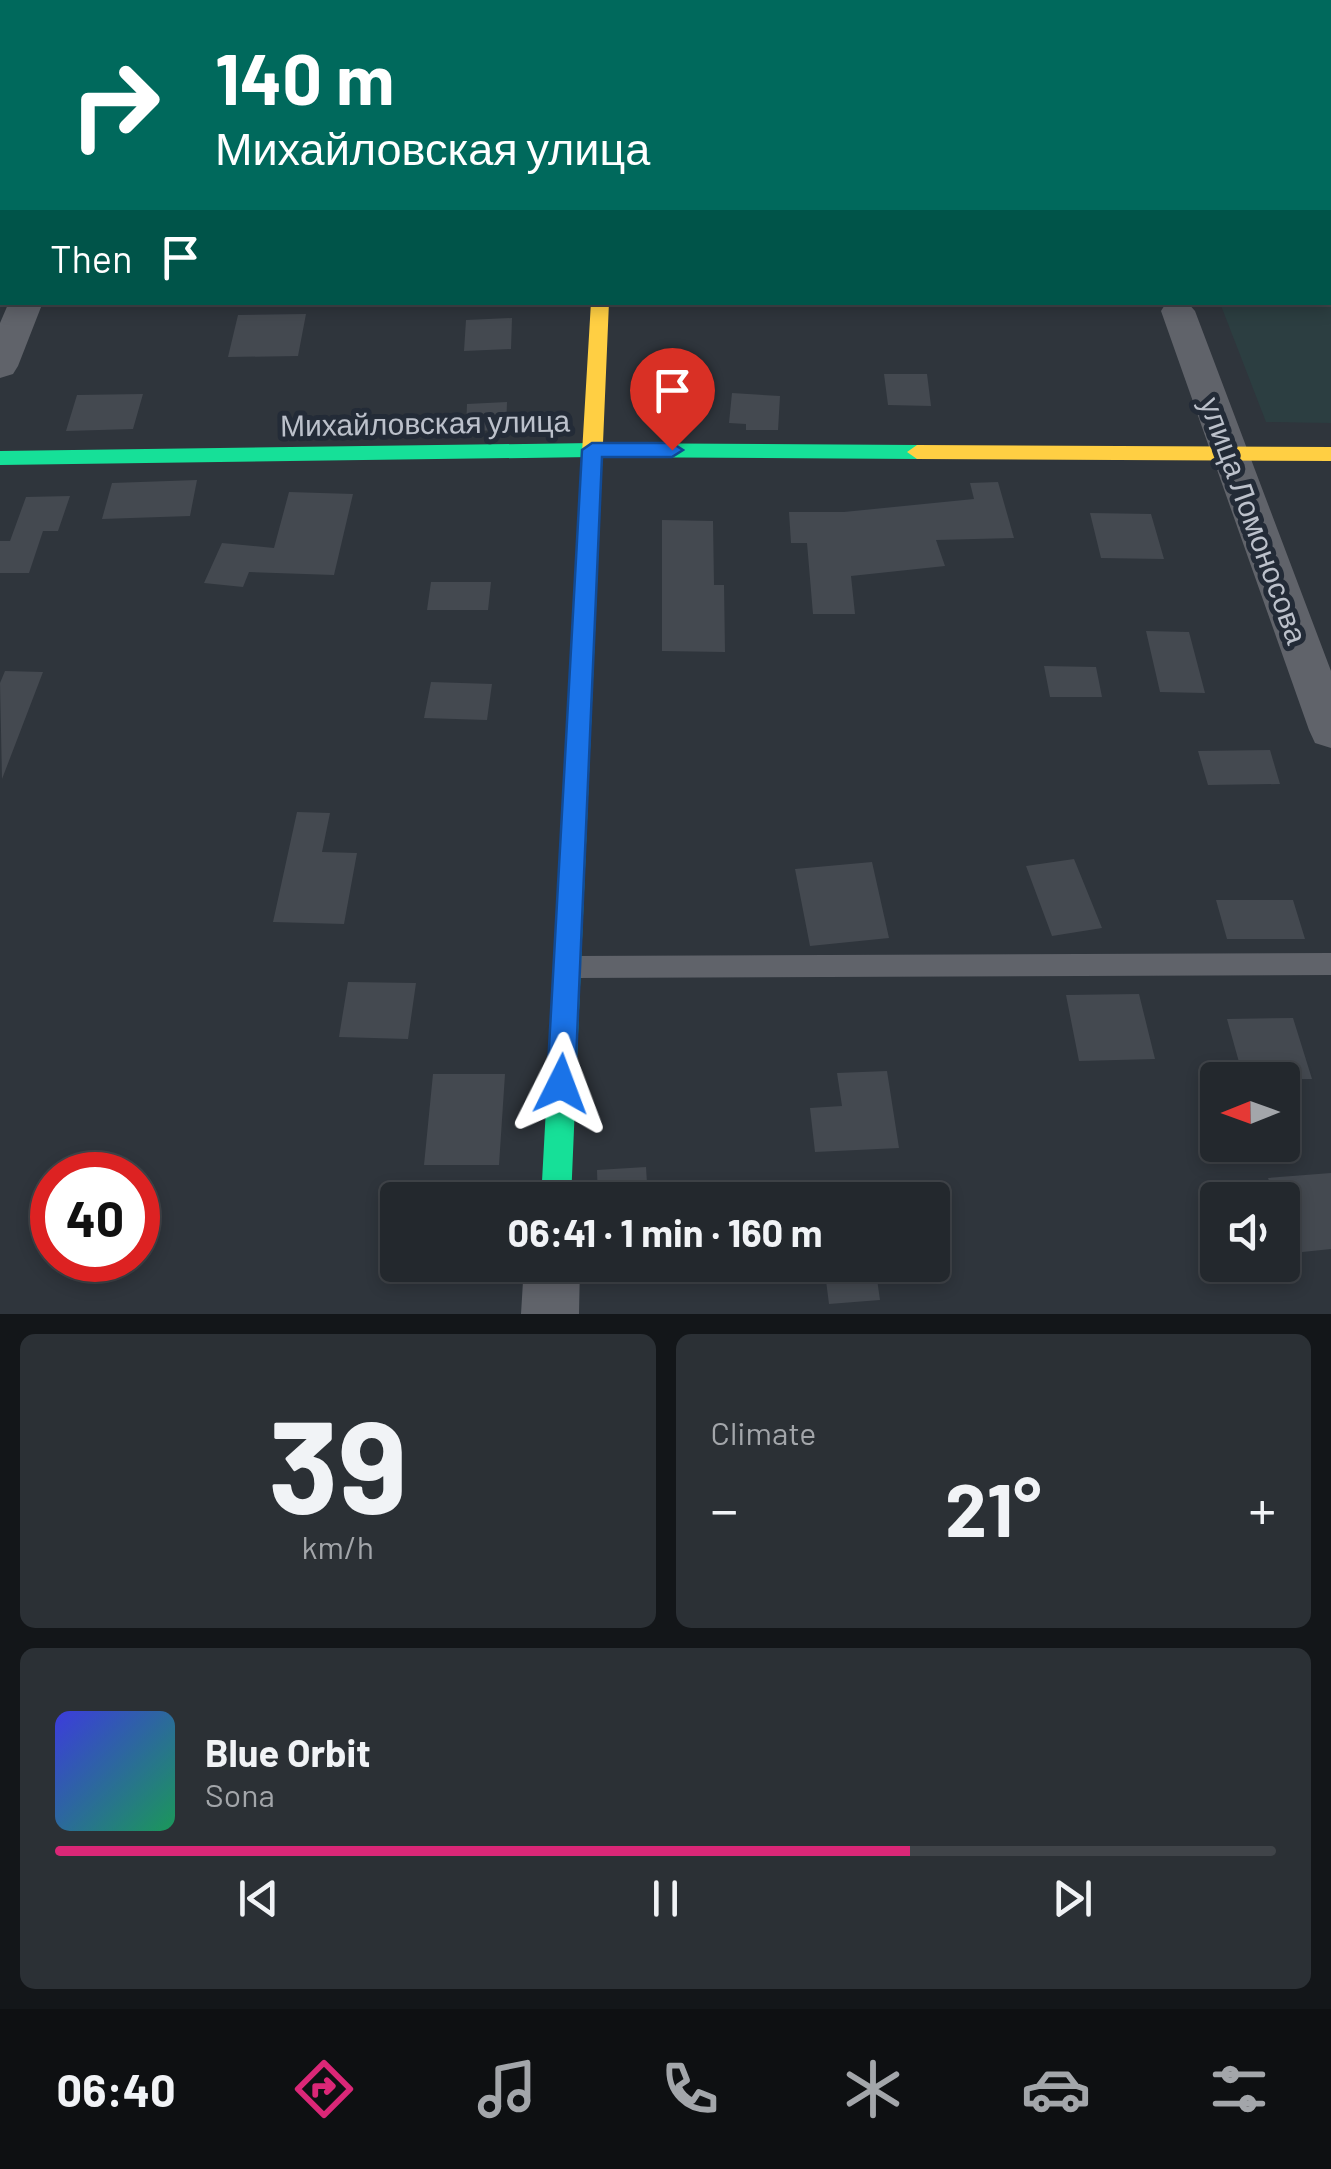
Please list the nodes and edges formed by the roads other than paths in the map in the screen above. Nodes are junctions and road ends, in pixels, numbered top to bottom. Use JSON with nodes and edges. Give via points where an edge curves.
{"nodes":[{"id":1,"x":25,"y":305,"type":"edge"},
{"id":2,"x":600,"y":305,"type":"edge"},
{"id":3,"x":1178,"y":312,"type":"dead end"},
{"id":4,"x":0,"y":366,"type":"edge"},
{"id":5,"x":592,"y":450,"type":"junction"},
{"id":6,"x":1232,"y":453,"type":"junction"},
{"id":7,"x":1331,"y":454,"type":"edge"},
{"id":8,"x":0,"y":458,"type":"edge"},
{"id":9,"x":1331,"y":730,"type":"edge"},
{"id":10,"x":1331,"y":964,"type":"edge"},
{"id":11,"x":567,"y":967,"type":"junction"},
{"id":12,"x":557,"y":1182,"type":"edge"},
{"id":13,"x":551,"y":1282,"type":"edge"},
{"id":14,"x":550,"y":1314,"type":"edge"}],
"edges":[{"from":1,"to":4,"type":"street"},
{"from":2,"to":5,"type":"street"},
{"from":3,"to":6,"type":"street","name":"улица Ломоносова"},
{"from":5,"to":6,"type":"street","name":"Михайловская улица"},
{"from":5,"to":8,"type":"street","name":"Михайловская улица"},
{"from":5,"to":11,"type":"street"},
{"from":6,"to":7,"type":"street","name":"Михайловская улица"},
{"from":6,"to":9,"type":"street","name":"улица Ломоносова"},
{"from":10,"to":11,"type":"lane"},
{"from":11,"to":12,"type":"street"},
{"from":13,"to":14,"type":"street"}]}
